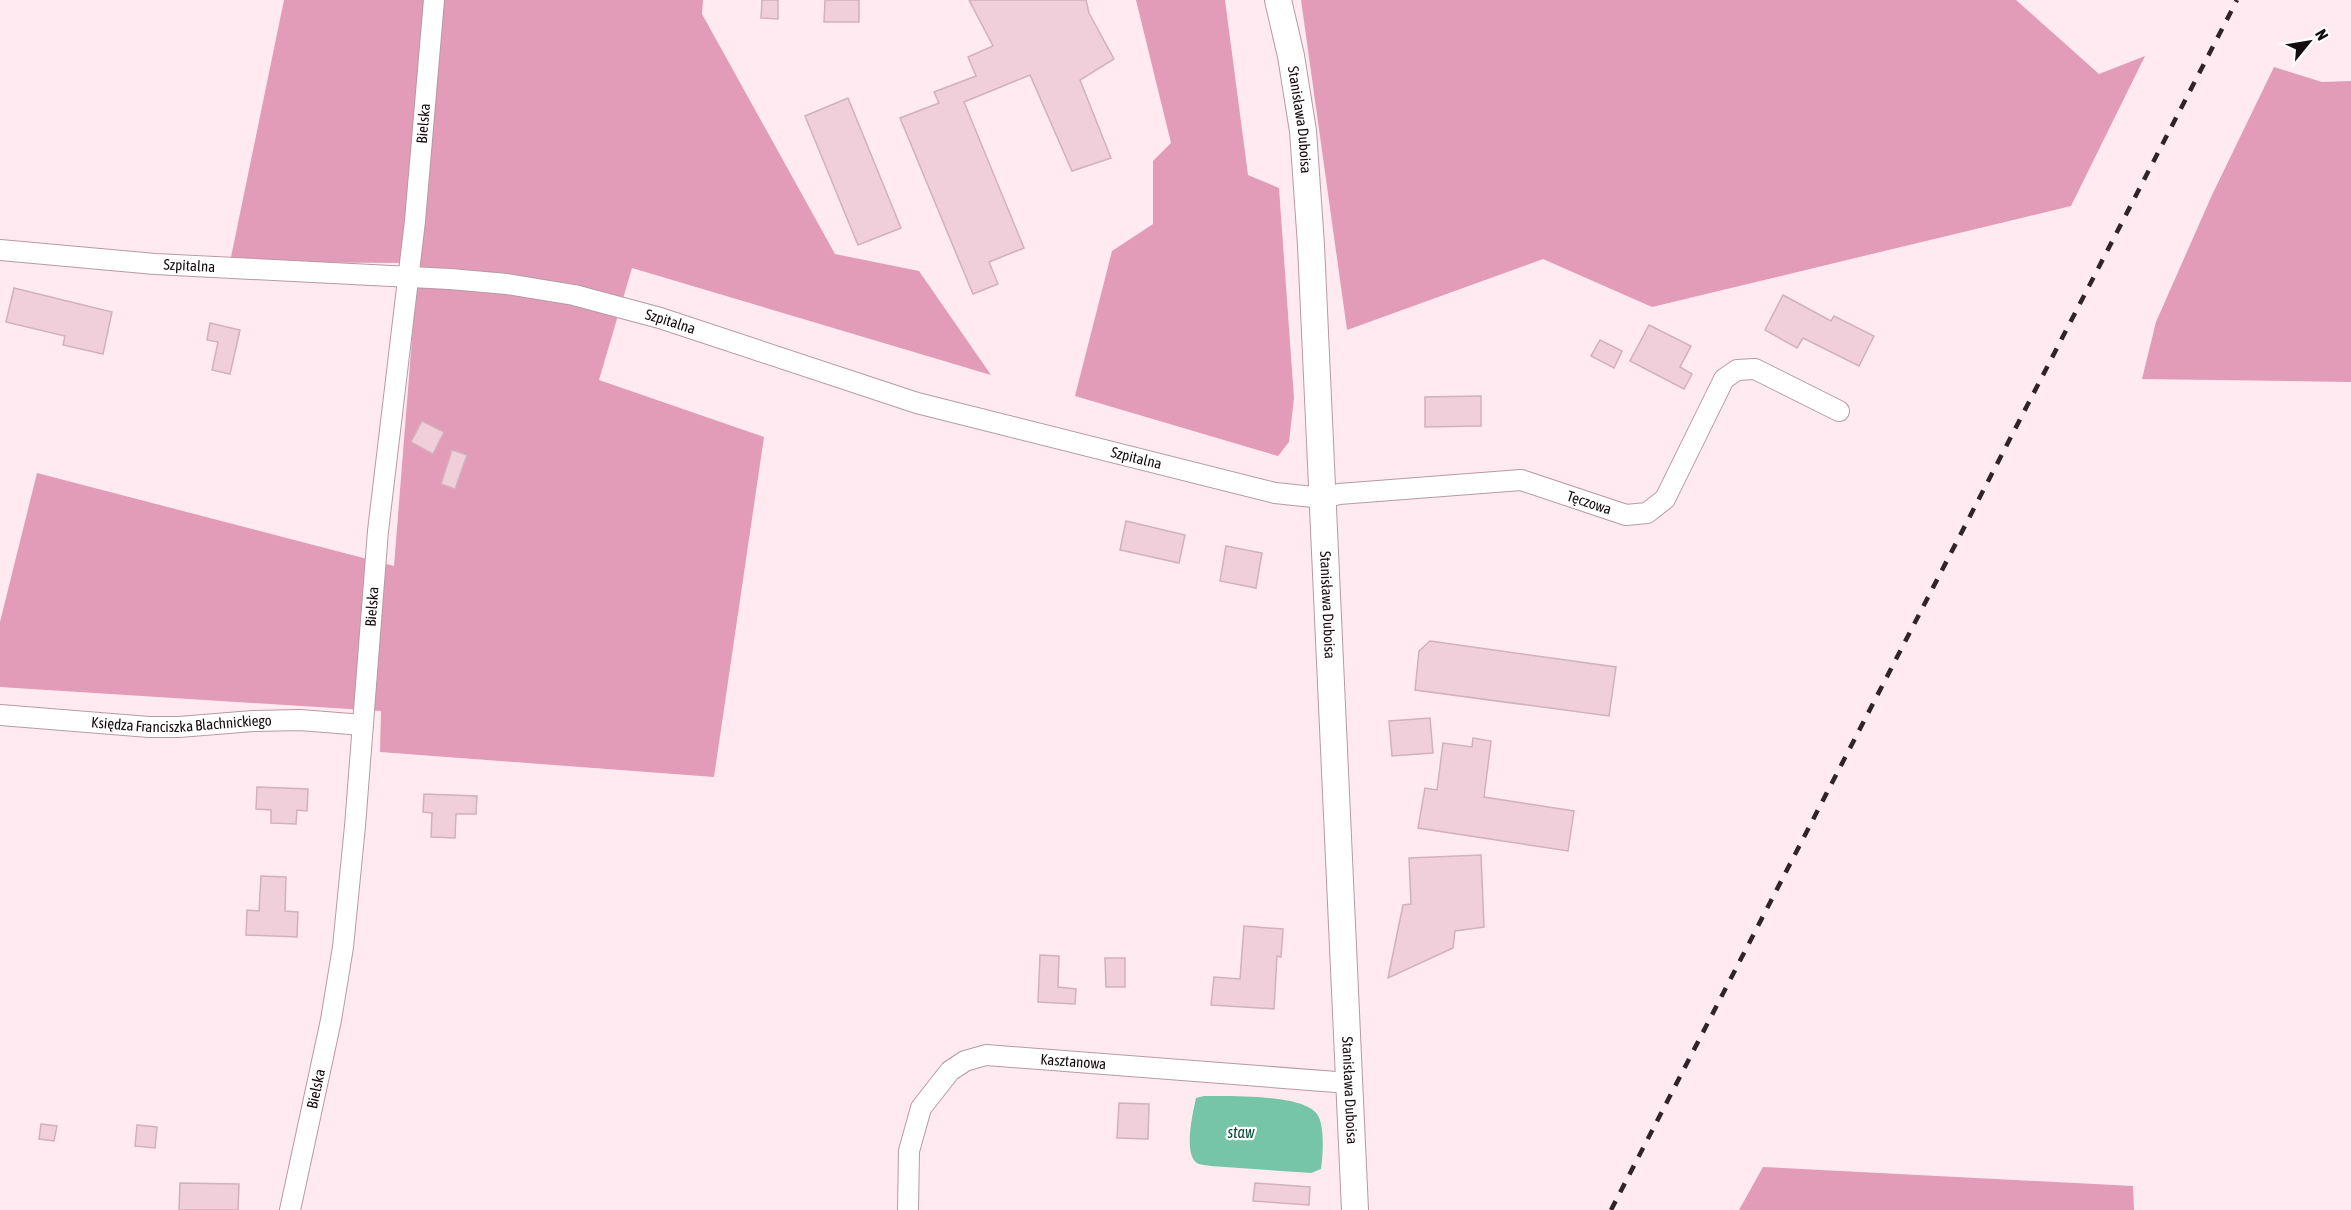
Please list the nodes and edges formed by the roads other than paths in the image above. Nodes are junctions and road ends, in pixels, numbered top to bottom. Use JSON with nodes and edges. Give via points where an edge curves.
{"nodes":[{"id":1,"x":434,"y":0,"type":"edge"},
{"id":2,"x":1278,"y":0,"type":"edge"},
{"id":3,"x":0,"y":250,"type":"edge"},
{"id":4,"x":409,"y":277,"type":"junction"},
{"id":5,"x":1839,"y":411,"type":"dead end"},
{"id":6,"x":1323,"y":498,"type":"junction"},
{"id":7,"x":0,"y":715,"type":"edge"},
{"id":8,"x":363,"y":724,"type":"junction"},
{"id":9,"x":1349,"y":1083,"type":"junction"},
{"id":10,"x":290,"y":1210,"type":"edge"},
{"id":11,"x":908,"y":1210,"type":"edge"},
{"id":12,"x":1355,"y":1210,"type":"edge"}],
"edges":[{"from":1,"to":4,"type":"street","name":"Bielska"},
{"from":2,"to":6,"type":"street","name":"Stanisława Duboisa","via":[[1303,131]]},
{"from":3,"to":4,"type":"street","name":"Szpitalna","via":[[155,264]]},
{"from":4,"to":6,"type":"street","name":"Szpitalna","via":[[507,284],[618,305],[917,403],[1275,493]]},
{"from":4,"to":8,"type":"street","name":"Bielska","via":[[378,531]]},
{"from":5,"to":6,"type":"street","name":"Tęczowa","via":[[1755,369],[1737,370],[1724,379],[1665,499],[1647,513],[1626,515],[1521,480]]},
{"from":6,"to":9,"type":"street","name":"Stanisława Duboisa"},
{"from":7,"to":8,"type":"street","name":"Księdza Franciszka Blachnickiego","via":[[148,727],[300,720]]},
{"from":8,"to":10,"type":"street","name":"Bielska","via":[[343,947]]},
{"from":9,"to":11,"type":"street","name":"Kasztanowa","via":[[986,1055],[964,1061],[950,1071],[921,1108],[909,1151]]},
{"from":9,"to":12,"type":"street","name":"Stanisława Duboisa"}]}
